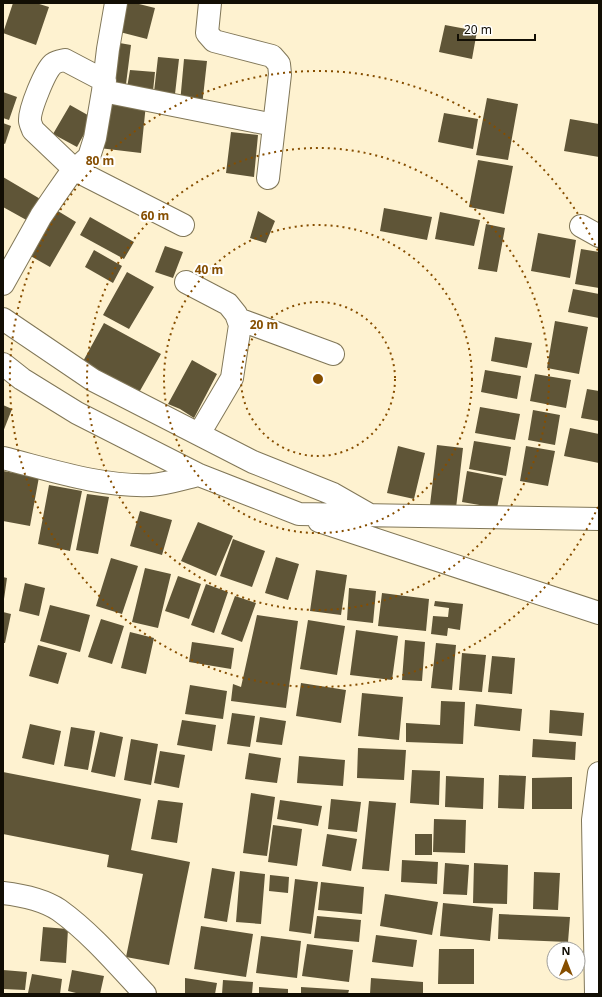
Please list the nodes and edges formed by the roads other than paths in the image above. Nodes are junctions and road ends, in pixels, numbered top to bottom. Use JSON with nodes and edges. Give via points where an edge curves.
{"nodes":[{"id":1,"x":116,"y":3,"type":"edge"},
{"id":2,"x":210,"y":3,"type":"edge"},
{"id":3,"x":104,"y":86,"type":"junction"},
{"id":4,"x":274,"y":125,"type":"junction"},
{"id":5,"x":75,"y":170,"type":"junction"},
{"id":6,"x":268,"y":178,"type":"dead end"},
{"id":7,"x":182,"y":225,"type":"dead end"},
{"id":8,"x":186,"y":282,"type":"dead end"},
{"id":9,"x":3,"y":284,"type":"edge"},
{"id":10,"x":3,"y":319,"type":"edge"},
{"id":11,"x":238,"y":319,"type":"junction"},
{"id":12,"x":333,"y":354,"type":"dead end"},
{"id":13,"x":3,"y":364,"type":"edge"},
{"id":14,"x":199,"y":434,"type":"junction"},
{"id":15,"x":3,"y":458,"type":"edge"},
{"id":16,"x":199,"y":475,"type":"junction"},
{"id":17,"x":299,"y":514,"type":"junction"},
{"id":18,"x":370,"y":515,"type":"junction"},
{"id":19,"x":599,"y":519,"type":"edge"},
{"id":20,"x":599,"y":613,"type":"edge"},
{"id":21,"x":599,"y":773,"type":"edge"},
{"id":22,"x":3,"y":893,"type":"edge"},
{"id":23,"x":145,"y":994,"type":"edge"},
{"id":24,"x":596,"y":994,"type":"edge"}],
"edges":[{"from":1,"to":3,"type":"street"},
{"from":2,"to":4,"type":"street","via":[[207,33],[214,41],[272,56],[279,64]]},
{"from":3,"to":4,"type":"street"},
{"from":3,"to":5,"type":"street","via":[[89,157]]},
{"from":3,"to":5,"type":"street","via":[[65,60],[58,61],[47,73],[32,111],[30,121],[33,130]]},
{"from":4,"to":6,"type":"street"},
{"from":5,"to":7,"type":"street"},
{"from":5,"to":9,"type":"street","via":[[41,216]]},
{"from":8,"to":11,"type":"street","via":[[228,304]]},
{"from":10,"to":14,"type":"street","via":[[93,380]]},
{"from":11,"to":12,"type":"street"},
{"from":11,"to":14,"type":"street","via":[[240,325],[232,378]]},
{"from":13,"to":16,"type":"street","via":[[22,379],[77,413]]},
{"from":14,"to":18,"type":"street","via":[[253,462],[333,494]]},
{"from":15,"to":16,"type":"street","via":[[118,484],[152,485]]},
{"from":16,"to":17,"type":"street"},
{"from":17,"to":18,"type":"street"},
{"from":17,"to":20,"type":"street"},
{"from":18,"to":19,"type":"street"},
{"from":21,"to":24,"type":"street","via":[[592,820]]},
{"from":22,"to":23,"type":"street","via":[[35,900],[58,909],[96,943]]}]}
